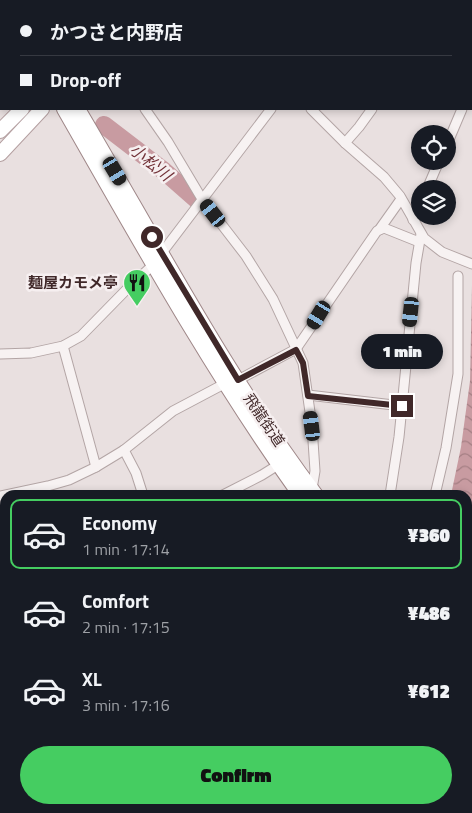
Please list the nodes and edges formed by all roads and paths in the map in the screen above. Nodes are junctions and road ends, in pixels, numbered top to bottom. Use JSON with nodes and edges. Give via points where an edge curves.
{"nodes":[{"id":1,"x":21,"y":110,"type":"edge"},
{"id":2,"x":41,"y":110,"type":"edge"},
{"id":3,"x":65,"y":110,"type":"edge"},
{"id":4,"x":79,"y":110,"type":"edge"},
{"id":5,"x":145,"y":110,"type":"edge"},
{"id":6,"x":270,"y":110,"type":"edge"},
{"id":7,"x":312,"y":110,"type":"edge"},
{"id":8,"x":371,"y":110,"type":"edge"},
{"id":9,"x":462,"y":110,"type":"edge"},
{"id":10,"x":455,"y":125,"type":"edge"},
{"id":11,"x":0,"y":131,"type":"edge"},
{"id":12,"x":345,"y":143,"type":"junction"},
{"id":13,"x":0,"y":154,"type":"edge"},
{"id":14,"x":202,"y":199,"type":"junction"},
{"id":15,"x":401,"y":199,"type":"junction"},
{"id":16,"x":411,"y":216,"type":"edge"},
{"id":17,"x":415,"y":225,"type":"edge"},
{"id":18,"x":379,"y":230,"type":"junction"},
{"id":19,"x":420,"y":238,"type":"junction"},
{"id":20,"x":161,"y":254,"type":"junction"},
{"id":21,"x":468,"y":263,"type":"edge"},
{"id":22,"x":152,"y":265,"type":"junction"},
{"id":23,"x":458,"y":276,"type":"dead end"},
{"id":24,"x":63,"y":346,"type":"junction"},
{"id":25,"x":296,"y":350,"type":"junction"},
{"id":26,"x":0,"y":354,"type":"edge"},
{"id":27,"x":231,"y":382,"type":"junction"},
{"id":28,"x":308,"y":396,"type":"junction"},
{"id":29,"x":402,"y":406,"type":"junction"},
{"id":30,"x":124,"y":450,"type":"junction"},
{"id":31,"x":278,"y":465,"type":"junction"},
{"id":32,"x":96,"y":467,"type":"junction"},
{"id":33,"x":26,"y":490,"type":"edge"},
{"id":34,"x":141,"y":490,"type":"edge"},
{"id":35,"x":233,"y":490,"type":"edge"},
{"id":36,"x":306,"y":490,"type":"edge"},
{"id":37,"x":307,"y":490,"type":"edge"},
{"id":38,"x":310,"y":490,"type":"edge"},
{"id":39,"x":391,"y":490,"type":"edge"},
{"id":40,"x":436,"y":490,"type":"edge"}],
"edges":[{"from":1,"to":11,"type":"main road"},
{"from":2,"to":13,"type":"main road"},
{"from":3,"to":22,"type":"main road","name":"飛龍街道"},
{"from":4,"to":20,"type":"main road","name":"飛龍街道"},
{"from":5,"to":14,"type":"street"},
{"from":6,"to":14,"type":"street"},
{"from":7,"to":12,"type":"street"},
{"from":8,"to":12,"type":"street"},
{"from":9,"to":10,"type":"street"},
{"from":12,"to":15,"type":"street","via":[[384,178]]},
{"from":14,"to":20,"type":"street"},
{"from":14,"to":25,"type":"street","via":[[246,256],[273,298]]},
{"from":15,"to":16,"type":"street"},
{"from":15,"to":18,"type":"street"},
{"from":17,"to":19,"type":"street"},
{"from":18,"to":19,"type":"street","via":[[384,228]]},
{"from":18,"to":25,"type":"street"},
{"from":19,"to":21,"type":"street"},
{"from":19,"to":29,"type":"street"},
{"from":20,"to":27,"type":"main road","name":"飛龍街道"},
{"from":22,"to":24,"type":"street","via":[[81,336]]},
{"from":22,"to":27,"type":"main road","name":"飛龍街道"},
{"from":23,"to":40,"type":"street","via":[[458,374]]},
{"from":24,"to":26,"type":"street","via":[[31,353]]},
{"from":24,"to":32,"type":"street"},
{"from":25,"to":27,"type":"street"},
{"from":25,"to":28,"type":"street","via":[[303,363]]},
{"from":27,"to":30,"type":"street","via":[[172,411]]},
{"from":27,"to":31,"type":"main road","name":"飛龍街道"},
{"from":27,"to":37,"type":"main road","name":"飛龍街道","via":[[275,438]]},
{"from":28,"to":29,"type":"street"},
{"from":28,"to":38,"type":"street","via":[[316,471]]},
{"from":29,"to":39,"type":"street"},
{"from":30,"to":32,"type":"street"},
{"from":30,"to":34,"type":"street"},
{"from":31,"to":35,"type":"street"},
{"from":31,"to":36,"type":"main road","name":"飛龍街道"},
{"from":32,"to":33,"type":"street","via":[[69,480]]}]}
